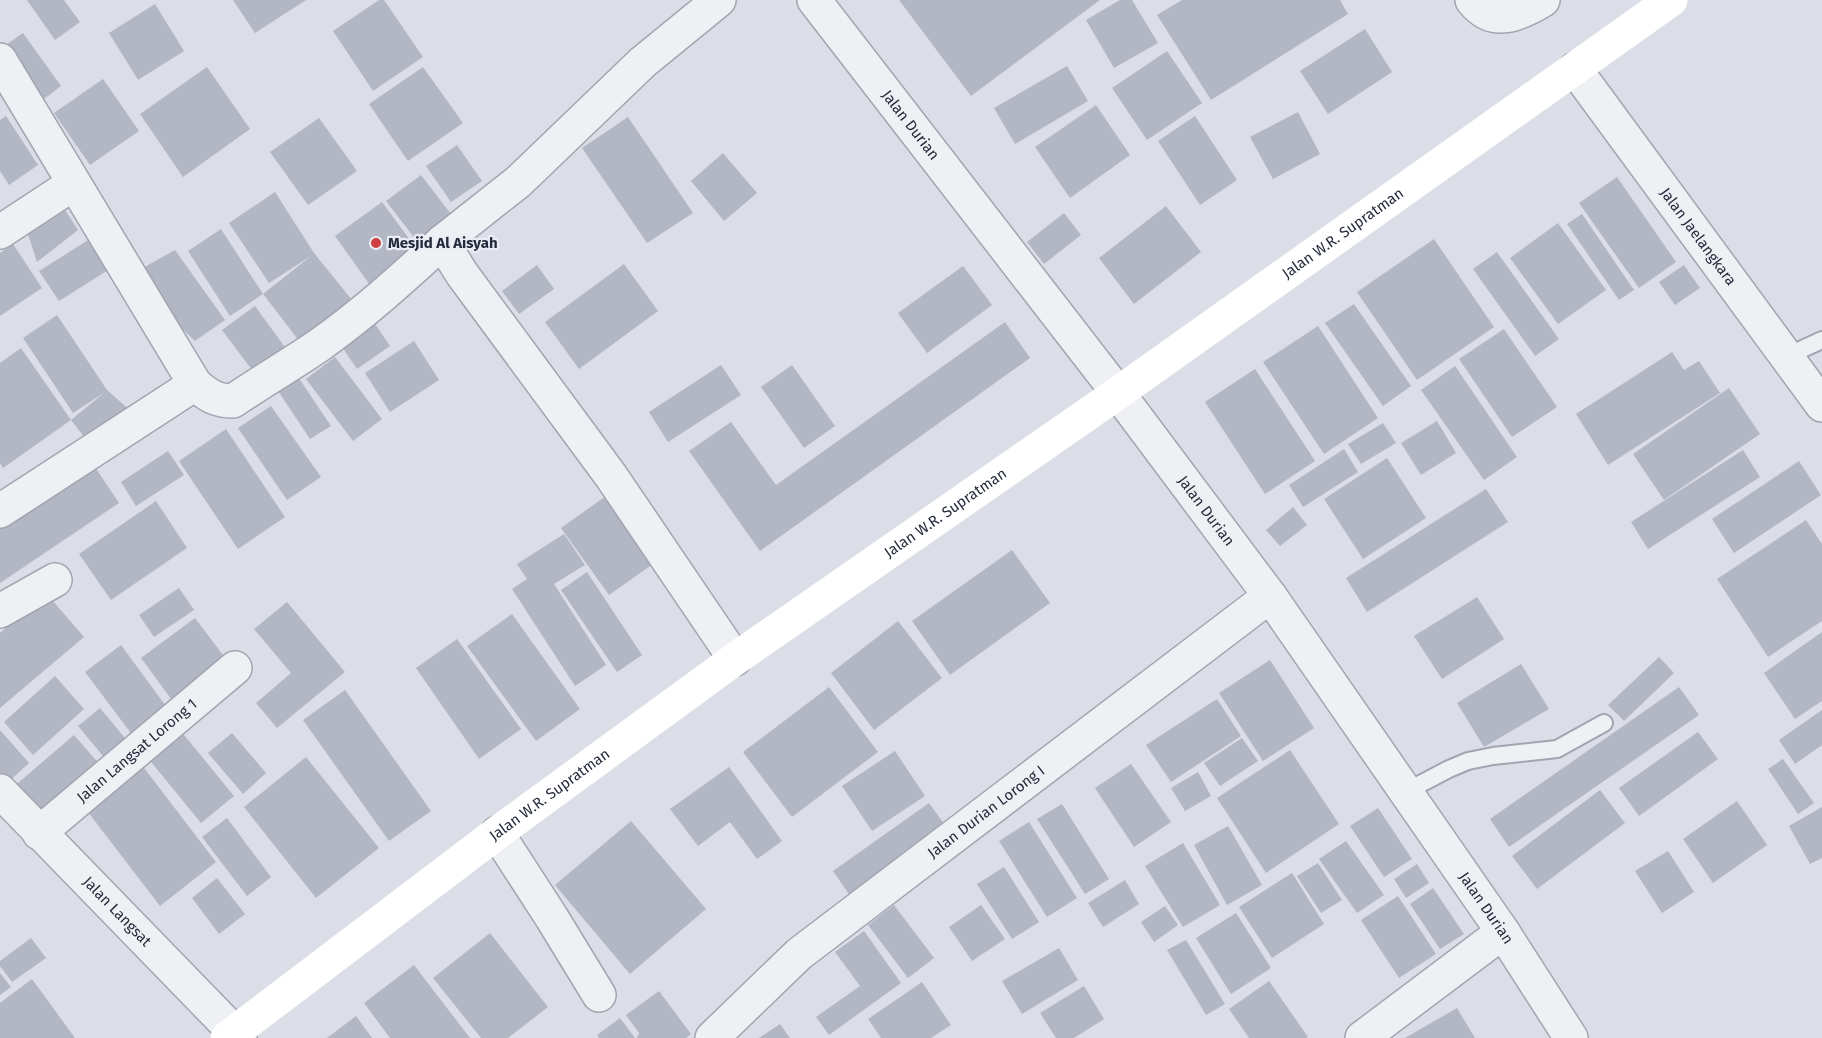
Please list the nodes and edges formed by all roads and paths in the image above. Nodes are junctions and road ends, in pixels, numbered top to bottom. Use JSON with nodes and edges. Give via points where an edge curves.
{"nodes":[{"id":1,"x":719,"y":0,"type":"edge"},
{"id":2,"x":814,"y":0,"type":"edge"},
{"id":3,"x":1472,"y":0,"type":"edge"},
{"id":4,"x":1543,"y":0,"type":"edge"},
{"id":5,"x":1671,"y":0,"type":"edge"},
{"id":6,"x":0,"y":60,"type":"edge"},
{"id":7,"x":1575,"y":69,"type":"junction"},
{"id":8,"x":73,"y":184,"type":"junction"},
{"id":9,"x":0,"y":232,"type":"edge"},
{"id":10,"x":442,"y":243,"type":"junction"},
{"id":11,"x":1822,"y":340,"type":"edge"},
{"id":12,"x":1787,"y":356,"type":"junction"},
{"id":13,"x":195,"y":384,"type":"junction"},
{"id":14,"x":1118,"y":393,"type":"junction"},
{"id":15,"x":1822,"y":405,"type":"edge"},
{"id":16,"x":0,"y":511,"type":"edge"},
{"id":17,"x":55,"y":580,"type":"dead end"},
{"id":18,"x":1270,"y":596,"type":"junction"},
{"id":19,"x":0,"y":611,"type":"edge"},
{"id":20,"x":735,"y":659,"type":"junction"},
{"id":21,"x":235,"y":668,"type":"dead end"},
{"id":22,"x":1604,"y":723,"type":"dead end"},
{"id":23,"x":0,"y":791,"type":"edge"},
{"id":24,"x":1405,"y":792,"type":"junction"},
{"id":25,"x":39,"y":833,"type":"junction"},
{"id":26,"x":497,"y":833,"type":"junction"},
{"id":27,"x":1503,"y":932,"type":"junction"},
{"id":28,"x":599,"y":995,"type":"dead end"},
{"id":29,"x":234,"y":1036,"type":"edge"},
{"id":30,"x":712,"y":1038,"type":"edge"},
{"id":31,"x":1362,"y":1038,"type":"edge"},
{"id":32,"x":1571,"y":1038,"type":"edge"}],
"edges":[{"from":1,"to":10,"type":"street","via":[[643,62],[518,182]]},
{"from":2,"to":14,"type":"street","name":"Jalan Durian"},
{"from":3,"to":4,"type":"street","via":[[1492,17],[1508,16]]},
{"from":5,"to":7,"type":"street","name":"Jalan W.R. Supratman"},
{"from":6,"to":8,"type":"street"},
{"from":7,"to":12,"type":"street","name":"Jalan Jaelangkara"},
{"from":7,"to":14,"type":"street","name":"Jalan W.R. Supratman"},
{"from":8,"to":9,"type":"street"},
{"from":8,"to":13,"type":"street"},
{"from":10,"to":13,"type":"street","via":[[387,293],[326,340],[233,401],[219,401]]},
{"from":10,"to":20,"type":"street","via":[[611,476]]},
{"from":11,"to":12,"type":"lane"},
{"from":12,"to":15,"type":"street","name":"Jalan Jaelangkara"},
{"from":13,"to":16,"type":"street"},
{"from":14,"to":18,"type":"street","name":"Jalan Durian"},
{"from":14,"to":20,"type":"street","name":"Jalan W.R. Supratman"},
{"from":17,"to":19,"type":"street"},
{"from":18,"to":24,"type":"street","name":"Jalan Durian"},
{"from":18,"to":30,"type":"street","name":"Jalan Durian Lorong I","via":[[799,954]]},
{"from":20,"to":26,"type":"street","name":"Jalan W.R. Supratman"},
{"from":21,"to":25,"type":"street","name":"Jalan Langsat Lorong 1"},
{"from":22,"to":24,"type":"lane","via":[[1557,749],[1468,761]]},
{"from":23,"to":25,"type":"street","name":"Jalan Langsat"},
{"from":24,"to":27,"type":"street","name":"Jalan Durian"},
{"from":25,"to":29,"type":"street","name":"Jalan Langsat"},
{"from":26,"to":28,"type":"street"},
{"from":26,"to":29,"type":"street","name":"Jalan W.R. Supratman"},
{"from":27,"to":31,"type":"street"},
{"from":27,"to":32,"type":"street","name":"Jalan Durian"}]}
